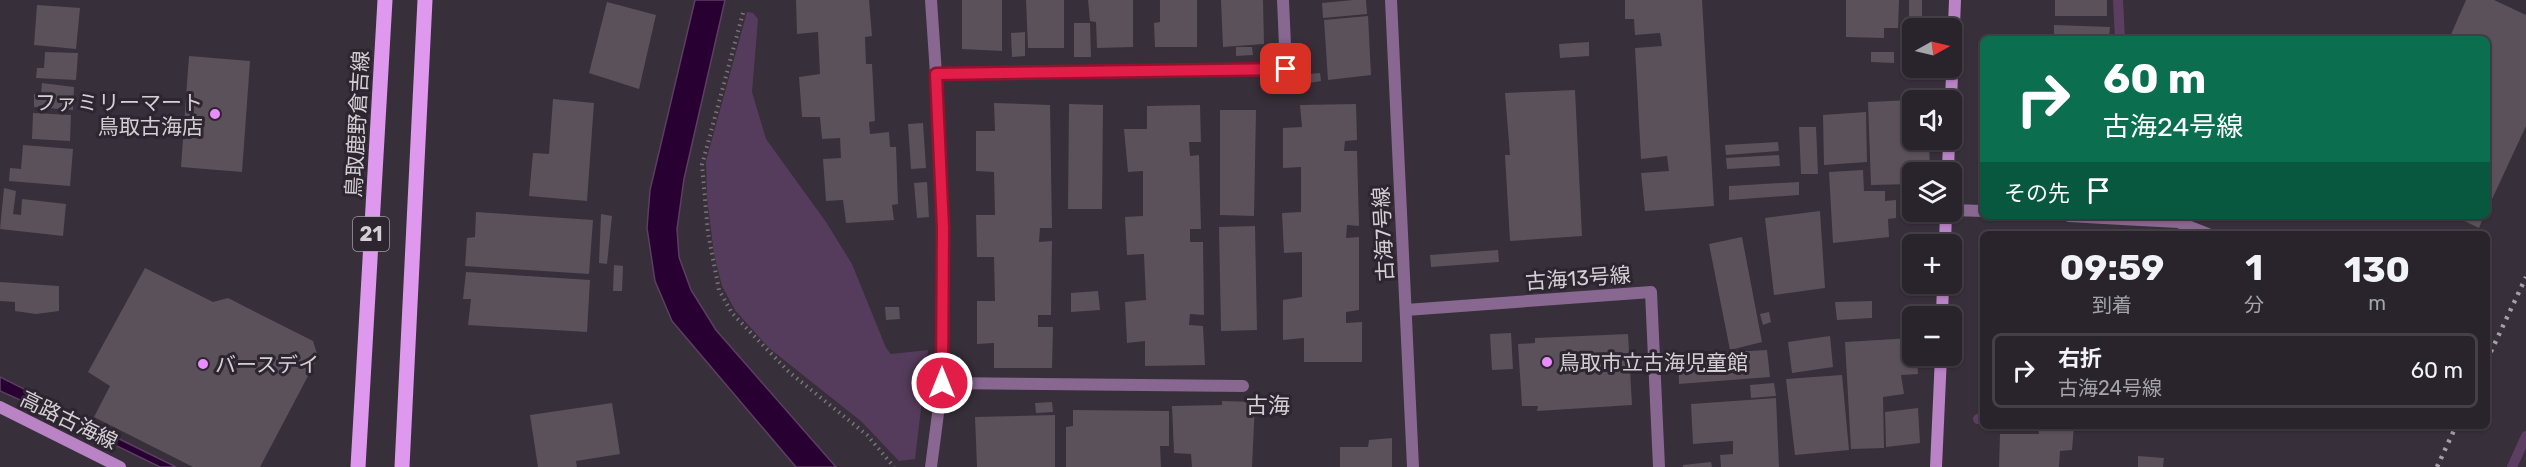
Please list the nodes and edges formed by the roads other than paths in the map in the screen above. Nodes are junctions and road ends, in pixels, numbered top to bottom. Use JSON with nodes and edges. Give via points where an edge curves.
{"nodes":[{"id":1,"x":385,"y":0,"type":"edge"},
{"id":2,"x":425,"y":0,"type":"edge"},
{"id":3,"x":931,"y":0,"type":"edge"},
{"id":4,"x":1283,"y":0,"type":"edge"},
{"id":5,"x":1391,"y":0,"type":"edge"},
{"id":6,"x":1955,"y":0,"type":"edge"},
{"id":7,"x":936,"y":74,"type":"junction"},
{"id":8,"x":1951,"y":90,"type":"edge"},
{"id":9,"x":1962,"y":210,"type":"edge"},
{"id":10,"x":1980,"y":211,"type":"edge"},
{"id":11,"x":2122,"y":219,"type":"edge"},
{"id":12,"x":2200,"y":231,"type":"edge"},
{"id":13,"x":1406,"y":310,"type":"junction"},
{"id":14,"x":1941,"y":366,"type":"edge"},
{"id":15,"x":942,"y":383,"type":"junction"},
{"id":16,"x":1243,"y":386,"type":"dead end"},
{"id":17,"x":0,"y":407,"type":"edge"},
{"id":18,"x":120,"y":467,"type":"edge"},
{"id":19,"x":358,"y":467,"type":"edge"},
{"id":20,"x":402,"y":467,"type":"edge"},
{"id":21,"x":931,"y":467,"type":"edge"},
{"id":22,"x":1413,"y":467,"type":"edge"},
{"id":23,"x":1659,"y":467,"type":"edge"},
{"id":24,"x":1936,"y":467,"type":"edge"}],
"edges":[{"from":1,"to":19,"type":"main road","name":"鳥取鹿野倉吉線","number":"21"},
{"from":2,"to":20,"type":"main road","number":"21"},
{"from":3,"to":7,"type":"street"},
{"from":4,"to":7,"type":"street","via":[[1286,69]]},
{"from":5,"to":13,"type":"street","name":"古海7号線"},
{"from":6,"to":8,"type":"street"},
{"from":7,"to":15,"type":"street","via":[[943,228]]},
{"from":9,"to":10,"type":"street"},
{"from":11,"to":12,"type":"street","via":[[2178,222]]},
{"from":13,"to":22,"type":"street","name":"古海7号線"},
{"from":13,"to":23,"type":"street","name":"古海13号線","via":[[1651,292]]},
{"from":14,"to":24,"type":"street"},
{"from":15,"to":16,"type":"street"},
{"from":15,"to":21,"type":"street"},
{"from":17,"to":18,"type":"street","name":"高路古海線"}]}
